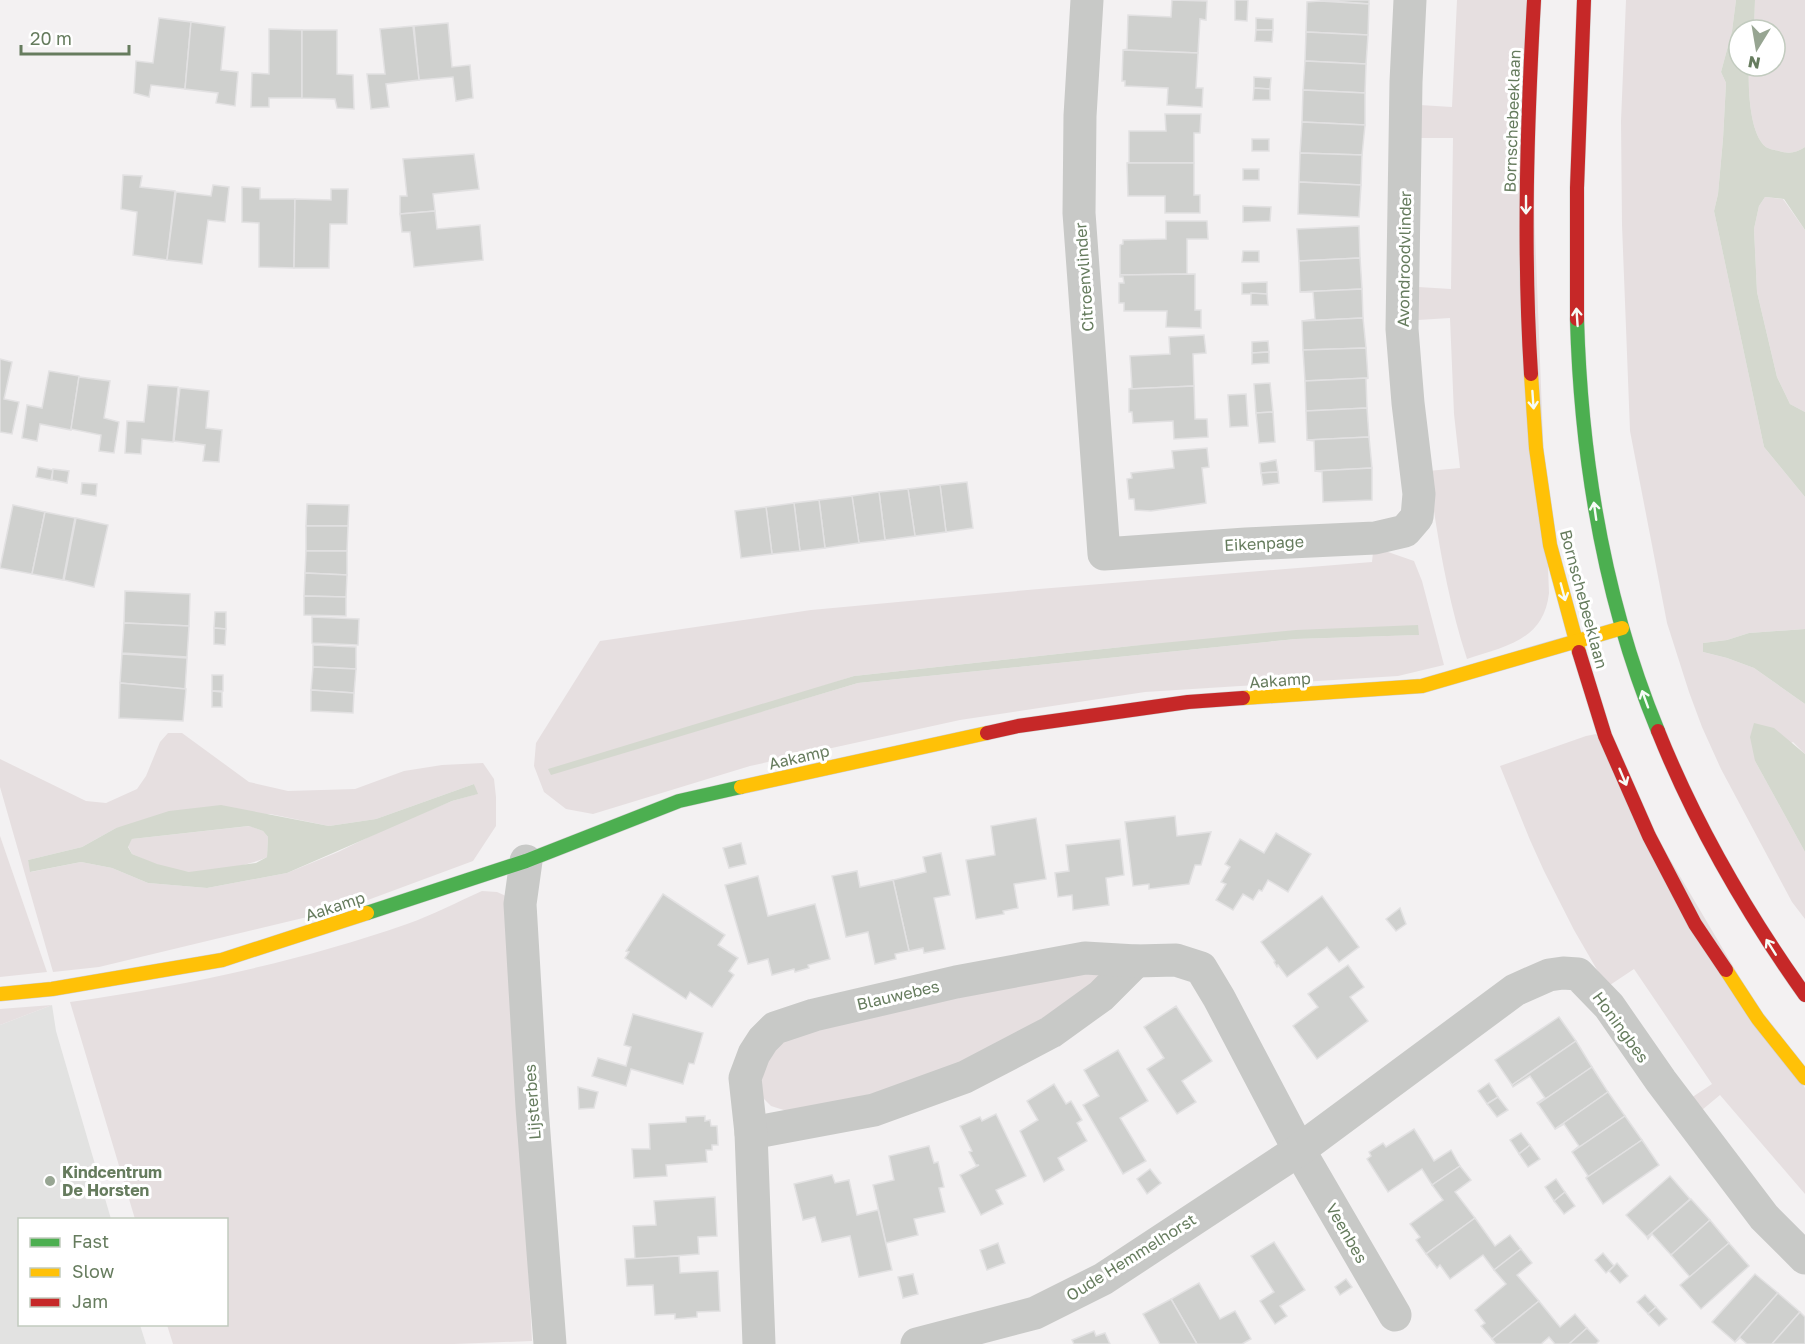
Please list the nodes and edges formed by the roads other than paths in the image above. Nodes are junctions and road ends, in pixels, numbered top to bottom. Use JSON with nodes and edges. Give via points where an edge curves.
{"nodes":[{"id":1,"x":1087,"y":0,"type":"edge"},
{"id":2,"x":1410,"y":0,"type":"edge"},
{"id":3,"x":1534,"y":0,"type":"edge"},
{"id":4,"x":1584,"y":0,"type":"edge"},
{"id":5,"x":1417,"y":517,"type":"joint"},
{"id":6,"x":1104,"y":554,"type":"joint"},
{"id":7,"x":1622,"y":628,"type":"junction"},
{"id":8,"x":1576,"y":641,"type":"junction"},
{"id":9,"x":526,"y":861,"type":"junction"},
{"id":10,"x":1136,"y":961,"type":"junction"},
{"id":11,"x":0,"y":994,"type":"edge"},
{"id":12,"x":1805,"y":995,"type":"edge"},
{"id":13,"x":1805,"y":1078,"type":"edge"},
{"id":14,"x":751,"y":1133,"type":"junction"},
{"id":15,"x":1299,"y":1150,"type":"junction"},
{"id":16,"x":1805,"y":1258,"type":"edge"},
{"id":17,"x":1395,"y":1315,"type":"dead end"},
{"id":18,"x":550,"y":1344,"type":"edge"},
{"id":19,"x":759,"y":1344,"type":"edge"},
{"id":20,"x":917,"y":1344,"type":"edge"}],
"edges":[{"from":1,"to":6,"type":"street","name":"Citroenvlinder","via":[[1079,213]]},
{"from":2,"to":5,"type":"street","name":"Avondroodvlinder","via":[[1402,329],[1419,494]]},
{"from":3,"to":8,"type":"street","name":"Bornschebeeklaan","one_way":true,"via":[[1527,121],[1526,295],[1536,448],[1550,545]]},
{"from":7,"to":4,"type":"street","name":"Bornschebeeklaan","one_way":true,"via":[[1597,523],[1585,439],[1576,298]]},
{"from":5,"to":6,"type":"street","name":"Eikenpage","via":[[1405,531],[1375,538]]},
{"from":7,"to":8,"type":"street","name":"Aakamp"},
{"from":12,"to":7,"type":"street","name":"Bornschebeeklaan","one_way":true,"via":[[1731,883],[1689,807],[1654,725]]},
{"from":8,"to":9,"type":"street","name":"Aakamp","via":[[1422,687],[1188,702],[1018,726],[679,801]]},
{"from":8,"to":13,"type":"street","name":"Bornschebeeklaan","one_way":true,"via":[[1605,736],[1659,856],[1695,924],[1758,1019]]},
{"from":9,"to":11,"type":"street","name":"Aakamp","via":[[222,960]]},
{"from":9,"to":18,"type":"street","name":"Lijsterbes","via":[[520,904]]},
{"from":10,"to":14,"type":"street","via":[[1101,996],[1051,1032],[965,1077],[874,1110]]},
{"from":10,"to":14,"type":"street","name":"Blauwebes","via":[[1085,958],[956,982],[775,1028],[754,1054],[745,1078]]},
{"from":10,"to":15,"type":"street","name":"Blauwebes","via":[[1176,960],[1201,968]]},
{"from":14,"to":19,"type":"street","name":"Blauwebes"},
{"from":15,"to":16,"type":"street","name":"Honingbes","via":[[1515,990],[1549,975],[1578,974],[1609,1006],[1661,1082],[1764,1217]]},
{"from":15,"to":17,"type":"street","name":"Veenbes"},
{"from":15,"to":20,"type":"street","name":"Oude Hemmelhorst","via":[[1103,1279],[1035,1313]]}]}
